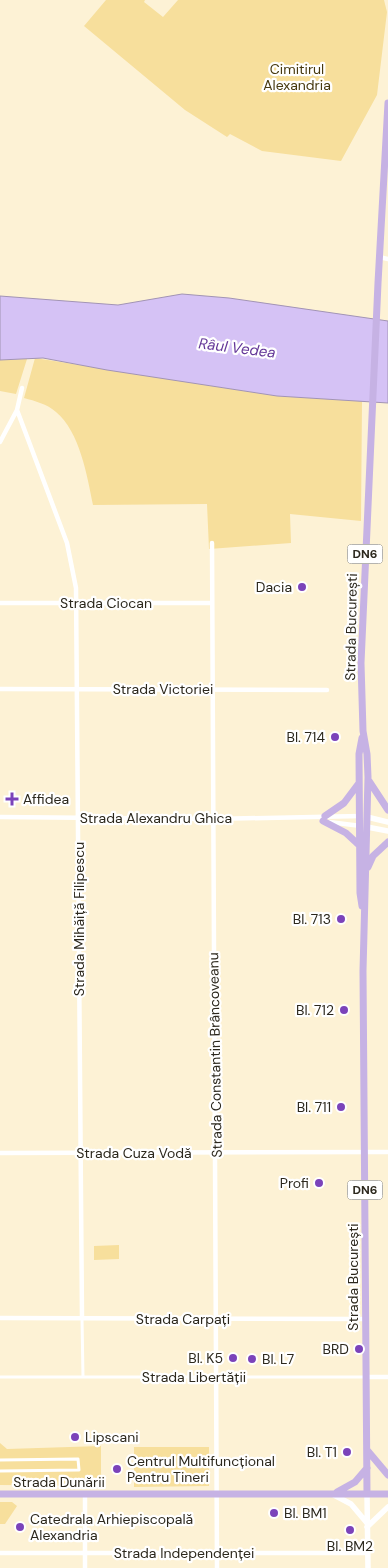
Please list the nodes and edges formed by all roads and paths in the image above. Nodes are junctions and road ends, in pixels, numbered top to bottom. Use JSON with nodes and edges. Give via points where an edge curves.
{"nodes":[{"id":1,"x":388,"y":103,"type":"edge"},
{"id":2,"x":379,"y":257,"type":"junction"},
{"id":3,"x":388,"y":259,"type":"edge"},
{"id":4,"x":22,"y":388,"type":"dead end"},
{"id":5,"x":18,"y":410,"type":"junction"},
{"id":6,"x":0,"y":442,"type":"edge"},
{"id":7,"x":212,"y":543,"type":"dead end"},
{"id":8,"x":0,"y":603,"type":"edge"},
{"id":9,"x":77,"y":603,"type":"junction"},
{"id":10,"x":212,"y":603,"type":"junction"},
{"id":11,"x":0,"y":689,"type":"edge"},
{"id":12,"x":212,"y":689,"type":"junction"},
{"id":13,"x":77,"y":690,"type":"junction"},
{"id":14,"x":327,"y":690,"type":"dead end"},
{"id":15,"x":362,"y":731,"type":"junction"},
{"id":16,"x":368,"y":777,"type":"junction"},
{"id":17,"x":360,"y":780,"type":"junction"},
{"id":18,"x":388,"y":810,"type":"edge"},
{"id":19,"x":0,"y":817,"type":"edge"},
{"id":20,"x":364,"y":817,"type":"junction"},
{"id":21,"x":78,"y":818,"type":"junction"},
{"id":22,"x":324,"y":818,"type":"junction"},
{"id":23,"x":212,"y":819,"type":"junction"},
{"id":24,"x":388,"y":822,"type":"edge"},
{"id":25,"x":364,"y":826,"type":"junction"},
{"id":26,"x":388,"y":831,"type":"edge"},
{"id":27,"x":388,"y":842,"type":"edge"},
{"id":28,"x":360,"y":846,"type":"junction"},
{"id":29,"x":367,"y":870,"type":"junction"},
{"id":30,"x":364,"y":912,"type":"junction"},
{"id":31,"x":388,"y":1152,"type":"edge"},
{"id":32,"x":0,"y":1153,"type":"edge"},
{"id":33,"x":81,"y":1153,"type":"junction"},
{"id":34,"x":216,"y":1153,"type":"junction"},
{"id":35,"x":365,"y":1153,"type":"junction"},
{"id":36,"x":0,"y":1318,"type":"edge"},
{"id":37,"x":82,"y":1318,"type":"junction"},
{"id":38,"x":365,"y":1319,"type":"junction"},
{"id":39,"x":217,"y":1320,"type":"junction"},
{"id":40,"x":0,"y":1377,"type":"edge"},
{"id":41,"x":83,"y":1377,"type":"junction"},
{"id":42,"x":217,"y":1377,"type":"junction"},
{"id":43,"x":366,"y":1377,"type":"junction"},
{"id":44,"x":388,"y":1377,"type":"edge"},
{"id":45,"x":367,"y":1450,"type":"junction"},
{"id":46,"x":0,"y":1460,"type":"edge"},
{"id":47,"x":367,"y":1468,"type":"junction"},
{"id":48,"x":0,"y":1471,"type":"edge"},
{"id":49,"x":388,"y":1475,"type":"edge"},
{"id":50,"x":0,"y":1494,"type":"edge"},
{"id":51,"x":86,"y":1494,"type":"junction"},
{"id":52,"x":216,"y":1494,"type":"junction"},
{"id":53,"x":332,"y":1494,"type":"junction"},
{"id":54,"x":367,"y":1494,"type":"junction"},
{"id":55,"x":388,"y":1494,"type":"edge"},
{"id":56,"x":388,"y":1507,"type":"edge"},
{"id":57,"x":367,"y":1525,"type":"junction"},
{"id":58,"x":0,"y":1553,"type":"edge"},
{"id":59,"x":85,"y":1553,"type":"junction"},
{"id":60,"x":216,"y":1553,"type":"junction"},
{"id":61,"x":368,"y":1553,"type":"junction"},
{"id":62,"x":85,"y":1568,"type":"edge"},
{"id":63,"x":217,"y":1568,"type":"edge"},
{"id":64,"x":368,"y":1568,"type":"edge"}],
"edges":[{"from":1,"to":2,"type":"main road","number":"DN6"},
{"from":2,"to":3,"type":"street"},
{"from":2,"to":15,"type":"main road","name":"Strada București","number":"DN6","via":[[361,663]]},
{"from":4,"to":5,"type":"street"},
{"from":5,"to":6,"type":"street"},
{"from":5,"to":9,"type":"street","name":"Strada Mihăiță Filipescu","via":[[67,543]]},
{"from":7,"to":10,"type":"street","name":"Strada Constantin Brâncoveanu"},
{"from":8,"to":9,"type":"street","name":"Strada Ciocan"},
{"from":9,"to":10,"type":"street","name":"Strada Ciocan"},
{"from":9,"to":13,"type":"street","name":"Strada Mihăiță Filipescu"},
{"from":10,"to":12,"type":"street","name":"Strada Constantin Brâncoveanu"},
{"from":11,"to":13,"type":"street","name":"Strada Victoriei"},
{"from":12,"to":13,"type":"street","name":"Strada Victoriei"},
{"from":12,"to":14,"type":"street","name":"Strada Victoriei"},
{"from":12,"to":23,"type":"street","name":"Strada Constantin Brâncoveanu"},
{"from":13,"to":21,"type":"street","name":"Strada Mihăiță Filipescu"},
{"from":15,"to":16,"type":"main road","name":"Strada București","number":"DN6"},
{"from":15,"to":17,"type":"main road","name":"Strada București","number":"DN6"},
{"from":16,"to":18,"type":"main road"},
{"from":16,"to":20,"type":"main road","name":"Strada București","number":"DN6"},
{"from":17,"to":20,"type":"main road","name":"Strada București","number":"DN6"},
{"from":17,"to":22,"type":"main road","via":[[350,797]]},
{"from":19,"to":21,"type":"street","name":"Strada Alexandru Ghica"},
{"from":20,"to":22,"type":"street","name":"Strada Alexandru Ghica"},
{"from":20,"to":24,"type":"street","name":"Strada Alexandru Ghica"},
{"from":20,"to":25,"type":"main road","name":"Strada București","number":"DN6"},
{"from":21,"to":23,"type":"street","name":"Strada Alexandru Ghica"},
{"from":21,"to":33,"type":"street","name":"Strada Mihăiță Filipescu"},
{"from":22,"to":23,"type":"street","name":"Strada Alexandru Ghica"},
{"from":22,"to":25,"type":"street","name":"Strada Alexandru Ghica"},
{"from":22,"to":28,"type":"main road"},
{"from":23,"to":34,"type":"street","name":"Strada Constantin Brâncoveanu"},
{"from":25,"to":26,"type":"street","name":"Strada Alexandru Ghica"},
{"from":25,"to":28,"type":"main road","name":"Strada București","number":"DN6"},
{"from":25,"to":29,"type":"main road","name":"Strada București","number":"DN6"},
{"from":27,"to":29,"type":"main road","via":[[373,856]]},
{"from":28,"to":30,"type":"main road","name":"Strada București","number":"DN6","via":[[360,893]]},
{"from":29,"to":30,"type":"main road","name":"Strada București","number":"DN6"},
{"from":30,"to":35,"type":"main road","name":"Strada București","number":"DN6"},
{"from":31,"to":35,"type":"street","name":"Strada Cuza Vodă"},
{"from":32,"to":33,"type":"street","name":"Strada Cuza Vodă"},
{"from":33,"to":34,"type":"street","name":"Strada Cuza Vodă"},
{"from":33,"to":37,"type":"street","name":"Strada Mihăiță Filipescu"},
{"from":34,"to":35,"type":"street","name":"Strada Cuza Vodă"},
{"from":34,"to":39,"type":"street","name":"Strada Constantin Brâncoveanu"},
{"from":35,"to":38,"type":"main road","name":"Strada București","number":"DN6"},
{"from":36,"to":37,"type":"street","name":"Strada Carpați"},
{"from":37,"to":39,"type":"street","name":"Strada Carpați"},
{"from":37,"to":41,"type":"street","name":"Strada Mihăiță Filipescu"},
{"from":38,"to":39,"type":"street","name":"Strada Carpați"},
{"from":38,"to":43,"type":"main road","name":"Strada București","number":"DN6"},
{"from":39,"to":42,"type":"street","name":"Strada Constantin Brâncoveanu"},
{"from":40,"to":41,"type":"street","name":"Strada Libertății"},
{"from":41,"to":42,"type":"street","name":"Strada Libertății"},
{"from":42,"to":43,"type":"street","name":"Strada Libertății"},
{"from":42,"to":52,"type":"street","name":"Strada Constantin Brâncoveanu"},
{"from":43,"to":44,"type":"street","name":"Strada Libertății"},
{"from":43,"to":45,"type":"main road","name":"Strada București","number":"DN6"},
{"from":45,"to":47,"type":"main road","name":"Strada București","number":"DN6"},
{"from":45,"to":49,"type":"main road"},
{"from":46,"to":48,"type":"street","via":[[78,1459],[78,1470]]},
{"from":47,"to":53,"type":"main road","via":[[355,1482]]},
{"from":47,"to":54,"type":"main road","name":"Strada București","number":"DN6"},
{"from":50,"to":51,"type":"main road","name":"Strada Dunării"},
{"from":51,"to":52,"type":"main road","name":"Strada Dunării"},
{"from":51,"to":59,"type":"street"},
{"from":52,"to":53,"type":"main road","name":"Strada Dunării"},
{"from":52,"to":60,"type":"street","name":"Strada Constantin Brâncoveanu"},
{"from":53,"to":54,"type":"main road","name":"Strada Dunării"},
{"from":53,"to":57,"type":"street","via":[[351,1504]]},
{"from":54,"to":55,"type":"main road","name":"Strada Dunării"},
{"from":54,"to":57,"type":"street","name":"Strada București"},
{"from":56,"to":57,"type":"street"},
{"from":57,"to":61,"type":"street","name":"Strada București"},
{"from":58,"to":59,"type":"street","name":"Strada Independenței"},
{"from":59,"to":60,"type":"street","name":"Strada Independenței"},
{"from":59,"to":62,"type":"street"},
{"from":60,"to":61,"type":"street","name":"Strada Independenței"},
{"from":60,"to":63,"type":"street","name":"Strada Constantin Brâncoveanu"},
{"from":61,"to":64,"type":"street","name":"Strada București"}]}
